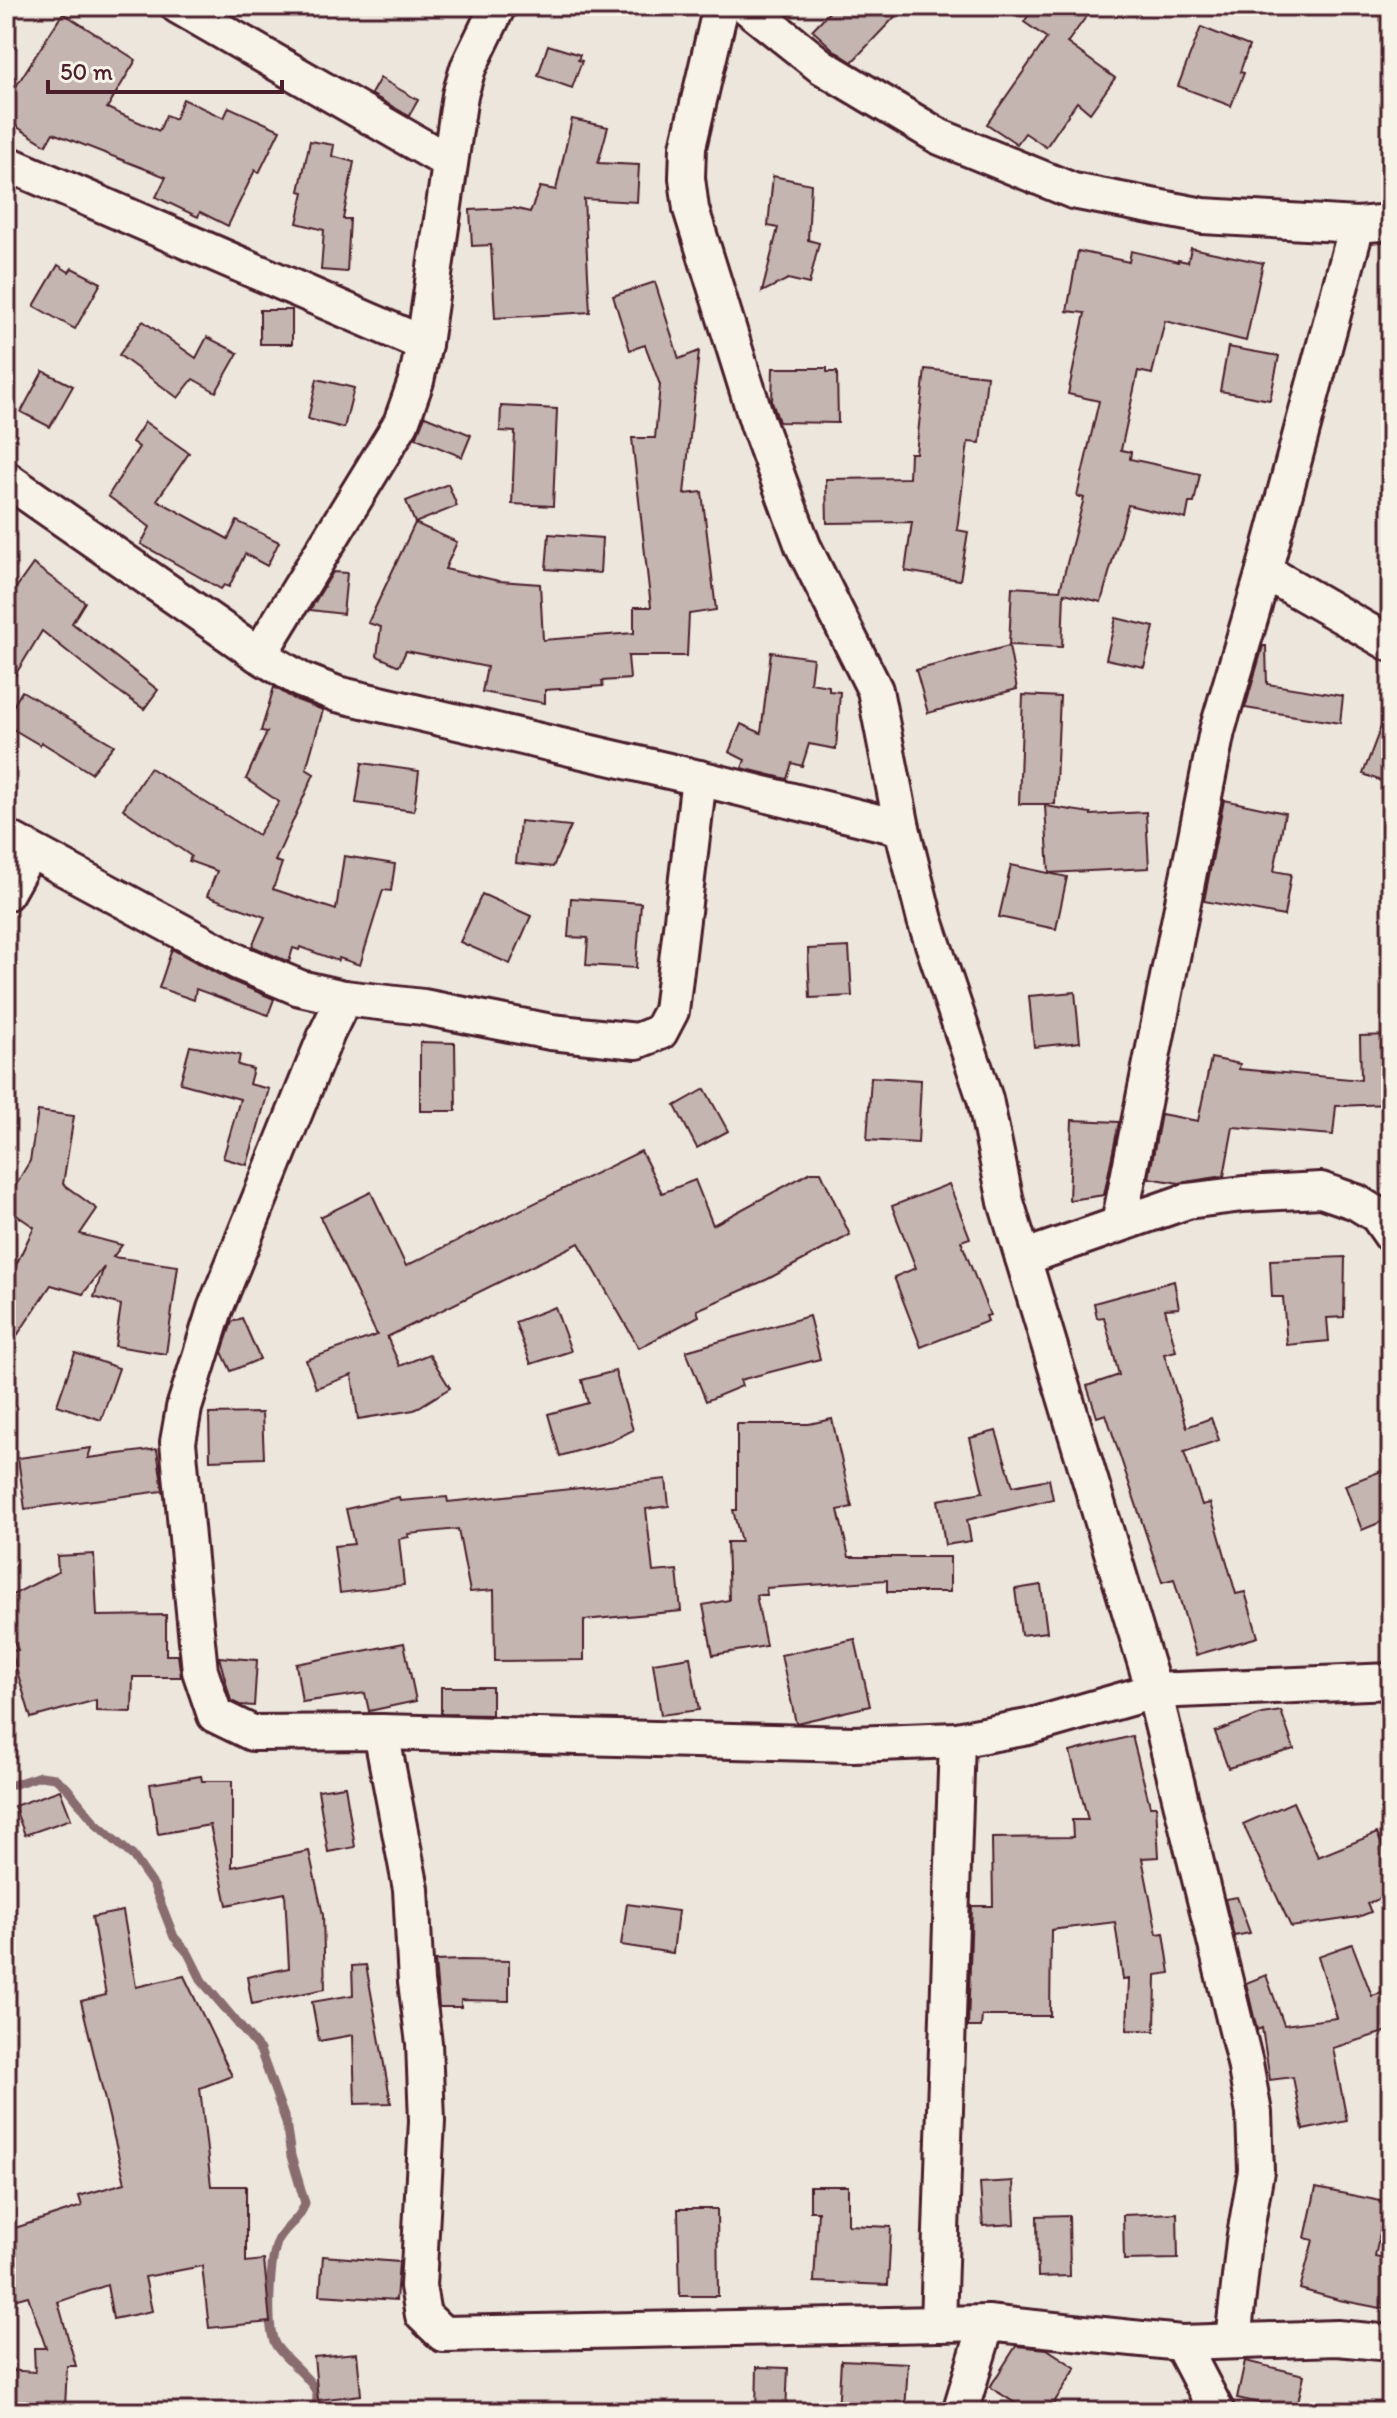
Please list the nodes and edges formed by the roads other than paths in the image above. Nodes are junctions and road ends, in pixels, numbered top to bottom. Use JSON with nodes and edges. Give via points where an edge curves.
{"nodes":[{"id":1,"x":178,"y":6,"type":"edge"},
{"id":2,"x":498,"y":6,"type":"edge"},
{"id":3,"x":721,"y":6,"type":"edge"},
{"id":4,"x":746,"y":6,"type":"edge"},
{"id":5,"x":449,"y":162,"type":"junction"},
{"id":6,"x":6,"y":163,"type":"edge"},
{"id":7,"x":1391,"y":222,"type":"edge"},
{"id":8,"x":1357,"y":225,"type":"junction"},
{"id":9,"x":424,"y":344,"type":"junction"},
{"id":10,"x":6,"y":479,"type":"edge"},
{"id":11,"x":1264,"y":571,"type":"junction"},
{"id":12,"x":1391,"y":644,"type":"edge"},
{"id":13,"x":259,"y":655,"type":"junction"},
{"id":14,"x":699,"y":778,"type":"junction"},
{"id":15,"x":902,"y":828,"type":"junction"},
{"id":16,"x":18,"y":845,"type":"edge"},
{"id":17,"x":6,"y":893,"type":"edge"},
{"id":18,"x":344,"y":998,"type":"junction"},
{"id":19,"x":1119,"y":1224,"type":"junction"},
{"id":20,"x":1391,"y":1235,"type":"edge"},
{"id":21,"x":1023,"y":1258,"type":"junction"},
{"id":22,"x":1391,"y":1681,"type":"edge"},
{"id":23,"x":1154,"y":1691,"type":"junction"},
{"id":24,"x":381,"y":1732,"type":"junction"},
{"id":25,"x":957,"y":1740,"type":"junction"},
{"id":26,"x":987,"y":2323,"type":"junction"},
{"id":27,"x":938,"y":2324,"type":"junction"},
{"id":28,"x":1233,"y":2341,"type":"junction"},
{"id":29,"x":1181,"y":2343,"type":"junction"},
{"id":30,"x":1391,"y":2343,"type":"edge"},
{"id":31,"x":960,"y":2412,"type":"edge"},
{"id":32,"x":1217,"y":2412,"type":"edge"}],
"edges":[{"from":1,"to":5,"type":"street"},
{"from":2,"to":5,"type":"street","via":[[468,68]]},
{"from":3,"to":15,"type":"street","via":[[688,147],[691,209],[758,424],[803,546],[875,690]]},
{"from":4,"to":8,"type":"street","via":[[821,66],[940,137],[1073,191],[1203,216]]},
{"from":5,"to":9,"type":"street"},
{"from":6,"to":9,"type":"street"},
{"from":7,"to":8,"type":"street"},
{"from":8,"to":11,"type":"street"},
{"from":9,"to":13,"type":"street","via":[[401,423]]},
{"from":10,"to":13,"type":"street"},
{"from":11,"to":12,"type":"street"},
{"from":11,"to":19,"type":"street","via":[[1217,731]]},
{"from":13,"to":14,"type":"street","via":[[337,694]]},
{"from":14,"to":15,"type":"street"},
{"from":14,"to":18,"type":"street","via":[[671,1011],[660,1032],[637,1041],[551,1032]]},
{"from":15,"to":21,"type":"street","via":[[925,920],[985,1099]]},
{"from":16,"to":17,"type":"street"},
{"from":16,"to":18,"type":"street","via":[[238,962],[300,988]]},
{"from":18,"to":24,"type":"street","via":[[215,1309],[178,1442],[200,1671],[215,1715],[252,1733]]},
{"from":19,"to":20,"type":"street","via":[[1187,1201],[1321,1190],[1377,1215]]},
{"from":19,"to":21,"type":"street"},
{"from":21,"to":23,"type":"street"},
{"from":22,"to":23,"type":"street"},
{"from":23,"to":25,"type":"street","via":[[1028,1727]]},
{"from":23,"to":28,"type":"street","via":[[1254,2113],[1256,2171]]},
{"from":24,"to":25,"type":"street","via":[[853,1744]]},
{"from":24,"to":27,"type":"street","via":[[411,1889],[424,2043],[427,2121],[418,2286],[423,2315],[443,2334]]},
{"from":25,"to":27,"type":"street"},
{"from":26,"to":27,"type":"street"},
{"from":26,"to":29,"type":"street"},
{"from":26,"to":31,"type":"street"},
{"from":28,"to":29,"type":"street"},
{"from":28,"to":30,"type":"street","via":[[1337,2338]]},
{"from":29,"to":32,"type":"street"}]}
